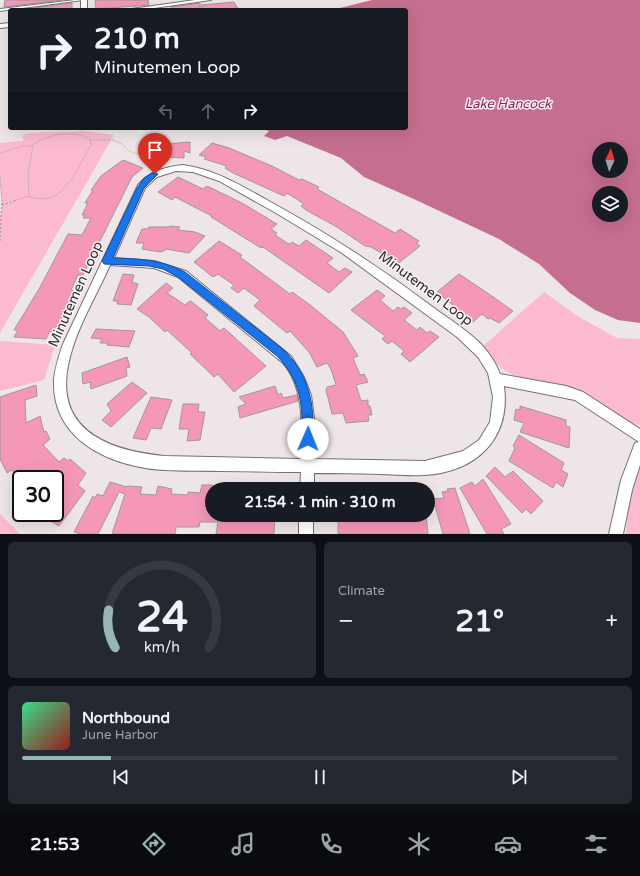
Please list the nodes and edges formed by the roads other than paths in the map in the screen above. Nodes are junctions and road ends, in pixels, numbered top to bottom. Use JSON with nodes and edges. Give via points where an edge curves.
{"nodes":[{"id":1,"x":83,"y":0,"type":"edge"},
{"id":2,"x":208,"y":0,"type":"edge"},
{"id":3,"x":159,"y":3,"type":"edge"},
{"id":4,"x":17,"y":8,"type":"edge"},
{"id":5,"x":136,"y":8,"type":"edge"},
{"id":6,"x":107,"y":261,"type":"junction"},
{"id":7,"x":497,"y":379,"type":"junction"},
{"id":8,"x":640,"y":436,"type":"edge"},
{"id":9,"x":640,"y":448,"type":"edge"},
{"id":10,"x":307,"y":465,"type":"junction"},
{"id":11,"x":306,"y":482,"type":"edge"},
{"id":12,"x":306,"y":522,"type":"edge"},
{"id":13,"x":306,"y":534,"type":"edge"},
{"id":14,"x":616,"y":534,"type":"edge"}],
"edges":[{"from":1,"to":4,"type":"lane"},
{"from":2,"to":3,"type":"street"},
{"from":3,"to":5,"type":"street"},
{"from":6,"to":7,"type":"street","name":"Minutemen Loop","via":[[147,180],[155,174],[172,169],[200,170],[292,217],[380,272],[469,340],[488,361]]},
{"from":6,"to":10,"type":"street","via":[[149,263],[165,266],[182,274],[289,361],[302,386],[308,411]]},
{"from":6,"to":10,"type":"street","name":"Minutemen Loop","via":[[70,342],[60,381],[68,419],[83,436],[111,454],[138,462]]},
{"from":7,"to":8,"type":"street","via":[[579,396]]},
{"from":7,"to":10,"type":"street","name":"Minutemen Loop","via":[[499,412],[492,433],[474,452],[452,463],[425,468]]},
{"from":9,"to":14,"type":"street","via":[[624,494]]},
{"from":10,"to":11,"type":"street"},
{"from":12,"to":13,"type":"street"}]}
